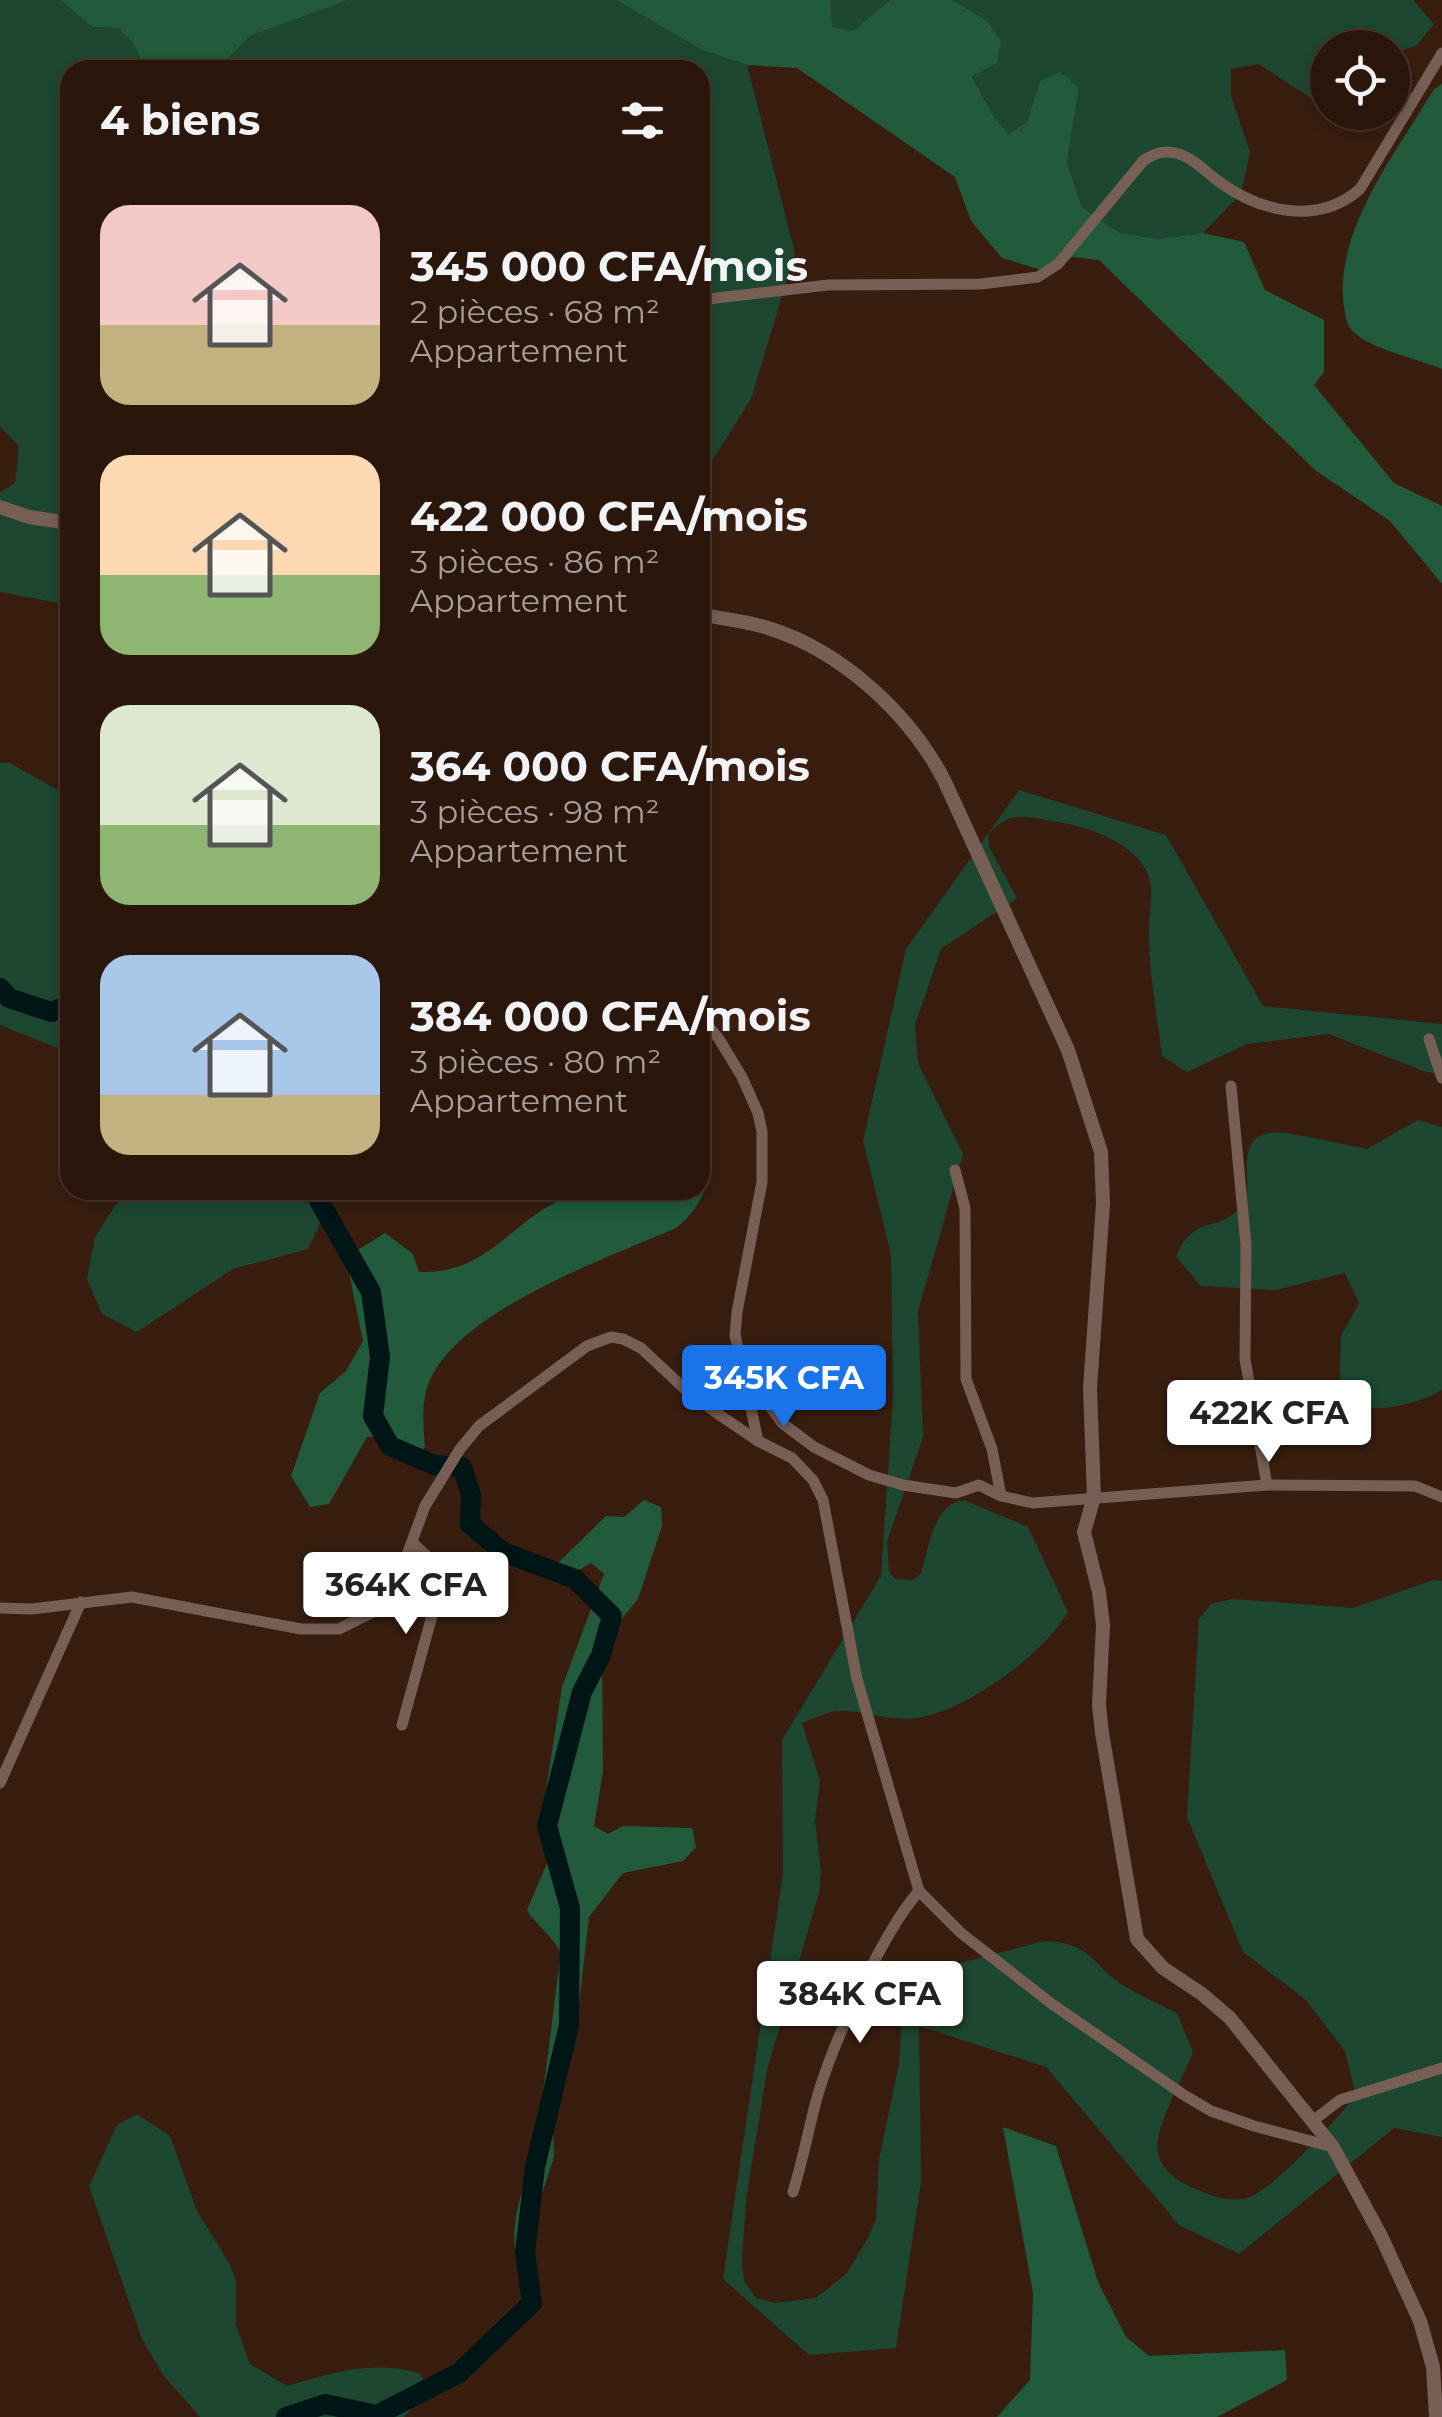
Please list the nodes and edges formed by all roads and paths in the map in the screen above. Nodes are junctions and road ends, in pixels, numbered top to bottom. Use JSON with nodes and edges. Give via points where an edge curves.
{"nodes":[{"id":1,"x":1442,"y":53,"type":"edge"},
{"id":2,"x":710,"y":299,"type":"edge"},
{"id":3,"x":0,"y":507,"type":"edge"},
{"id":4,"x":60,"y":522,"type":"edge"},
{"id":5,"x":710,"y":616,"type":"edge"},
{"id":6,"x":710,"y":1029,"type":"edge"},
{"id":7,"x":1429,"y":1039,"type":"dead end"},
{"id":8,"x":1442,"y":1078,"type":"edge"},
{"id":9,"x":1231,"y":1086,"type":"dead end"},
{"id":10,"x":955,"y":1170,"type":"dead end"},
{"id":11,"x":748,"y":1388,"type":"junction"},
{"id":12,"x":758,"y":1441,"type":"junction"},
{"id":13,"x":1267,"y":1485,"type":"junction"},
{"id":14,"x":1001,"y":1496,"type":"junction"},
{"id":15,"x":1094,"y":1496,"type":"junction"},
{"id":16,"x":1442,"y":1497,"type":"edge"},
{"id":17,"x":413,"y":1543,"type":"junction"},
{"id":18,"x":81,"y":1602,"type":"junction"},
{"id":19,"x":0,"y":1608,"type":"edge"},
{"id":20,"x":402,"y":1724,"type":"dead end"},
{"id":21,"x":0,"y":1783,"type":"edge"},
{"id":22,"x":919,"y":1891,"type":"junction"},
{"id":23,"x":1442,"y":2068,"type":"edge"},
{"id":24,"x":1314,"y":2120,"type":"junction"},
{"id":25,"x":1334,"y":2147,"type":"junction"},
{"id":26,"x":793,"y":2192,"type":"dead end"},
{"id":27,"x":1436,"y":2417,"type":"edge"}],
"edges":[{"from":1,"to":2,"type":"street","via":[[1360,189],[1327,209],[1290,212],[1262,204],[1193,160],[1164,152],[1144,160],[1058,264],[1038,277],[828,286]]},
{"from":3,"to":4,"type":"street"},
{"from":5,"to":15,"type":"street","via":[[768,628],[829,657],[908,726],[944,780],[1068,1050],[1101,1152],[1090,1388]]},
{"from":6,"to":11,"type":"street","via":[[742,1077],[762,1132],[762,1182],[736,1312],[738,1360]]},
{"from":7,"to":8,"type":"street"},
{"from":9,"to":13,"type":"street","via":[[1246,1244],[1246,1359]]},
{"from":10,"to":14,"type":"street","via":[[965,1208],[966,1379]]},
{"from":11,"to":12,"type":"street"},
{"from":11,"to":14,"type":"street","via":[[814,1447],[869,1476],[956,1493],[978,1485]]},
{"from":12,"to":17,"type":"street","via":[[688,1392],[641,1348],[601,1339],[479,1426],[432,1494]]},
{"from":12,"to":22,"type":"street","via":[[792,1458],[823,1500],[857,1679]]},
{"from":13,"to":15,"type":"street"},
{"from":13,"to":16,"type":"street","via":[[1415,1486]]},
{"from":14,"to":15,"type":"street","via":[[1033,1504]]},
{"from":15,"to":24,"type":"street","via":[[1084,1532],[1103,1625],[1099,1705],[1137,1938],[1163,1968],[1230,2018]]},
{"from":17,"to":18,"type":"street","via":[[385,1599],[339,1629],[301,1629],[132,1596]]},
{"from":17,"to":20,"type":"street","via":[[430,1558],[441,1583]]},
{"from":18,"to":19,"type":"street"},
{"from":18,"to":21,"type":"street"},
{"from":22,"to":25,"type":"street","via":[[961,1934],[1184,2095],[1254,2126]]},
{"from":22,"to":26,"type":"street","via":[[857,1998],[818,2093]]},
{"from":23,"to":24,"type":"street","via":[[1340,2100]]},
{"from":24,"to":25,"type":"street"},
{"from":25,"to":27,"type":"street","via":[[1420,2322]]}]}
